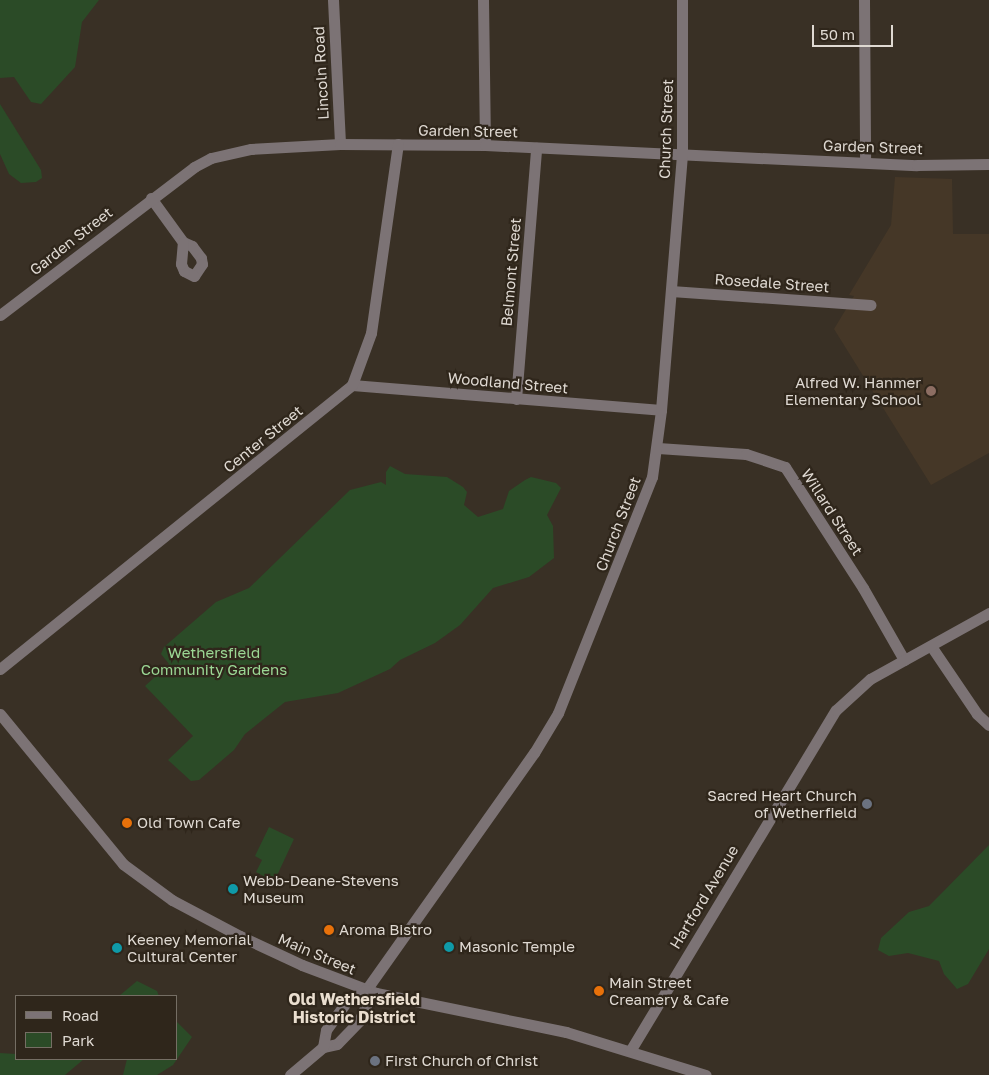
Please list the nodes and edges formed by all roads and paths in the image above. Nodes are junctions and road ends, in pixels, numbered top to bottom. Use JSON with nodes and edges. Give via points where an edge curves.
{"nodes":[{"id":1,"x":333,"y":0,"type":"edge"},
{"id":2,"x":483,"y":0,"type":"edge"},
{"id":3,"x":682,"y":0,"type":"edge"},
{"id":4,"x":864,"y":0,"type":"edge"},
{"id":5,"x":340,"y":144,"type":"junction"},
{"id":6,"x":398,"y":144,"type":"junction"},
{"id":7,"x":485,"y":145,"type":"junction"},
{"id":8,"x":536,"y":148,"type":"junction"},
{"id":9,"x":682,"y":155,"type":"junction"},
{"id":10,"x":866,"y":162,"type":"junction"},
{"id":11,"x":989,"y":164,"type":"edge"},
{"id":12,"x":151,"y":198,"type":"junction"},
{"id":13,"x":183,"y":242,"type":"dead end"},
{"id":14,"x":671,"y":291,"type":"junction"},
{"id":15,"x":871,"y":305,"type":"dead end"},
{"id":16,"x":0,"y":315,"type":"edge"},
{"id":17,"x":352,"y":385,"type":"junction"},
{"id":18,"x":516,"y":399,"type":"junction"},
{"id":19,"x":662,"y":410,"type":"junction"},
{"id":20,"x":658,"y":448,"type":"junction"},
{"id":21,"x":989,"y":613,"type":"edge"},
{"id":22,"x":932,"y":646,"type":"junction"},
{"id":23,"x":904,"y":660,"type":"junction"},
{"id":24,"x":0,"y":669,"type":"edge"},
{"id":25,"x":0,"y":714,"type":"edge"},
{"id":26,"x":989,"y":726,"type":"edge"},
{"id":27,"x":366,"y":990,"type":"junction"},
{"id":28,"x":322,"y":1047,"type":"junction"},
{"id":29,"x":630,"y":1051,"type":"junction"},
{"id":30,"x":290,"y":1075,"type":"edge"},
{"id":31,"x":706,"y":1075,"type":"edge"}],
"edges":[{"from":1,"to":5,"type":"street","name":"Lincoln Road"},
{"from":2,"to":7,"type":"street"},
{"from":3,"to":9,"type":"street","name":"Church Street"},
{"from":4,"to":10,"type":"street"},
{"from":5,"to":6,"type":"street","name":"Garden Street"},
{"from":5,"to":12,"type":"street","name":"Garden Street","via":[[251,149],[211,158]]},
{"from":6,"to":7,"type":"street","name":"Garden Street"},
{"from":6,"to":17,"type":"street","via":[[371,333]]},
{"from":7,"to":8,"type":"street","name":"Garden Street"},
{"from":8,"to":9,"type":"street","name":"Garden Street"},
{"from":8,"to":18,"type":"street","name":"Belmont Street"},
{"from":9,"to":10,"type":"street","name":"Garden Street"},
{"from":9,"to":14,"type":"street","name":"Church Street"},
{"from":10,"to":11,"type":"street","name":"Garden Street"},
{"from":12,"to":13,"type":"street"},
{"from":12,"to":16,"type":"street","name":"Garden Street"},
{"from":14,"to":15,"type":"street","name":"Rosedale Street"},
{"from":14,"to":19,"type":"street","name":"Church Street"},
{"from":17,"to":18,"type":"street","name":"Woodland Street"},
{"from":17,"to":24,"type":"street","name":"Center Street"},
{"from":18,"to":19,"type":"street","name":"Woodland Street"},
{"from":19,"to":20,"type":"street","name":"Church Street"},
{"from":20,"to":23,"type":"street","name":"Willard Street","via":[[746,454],[785,468],[863,588]]},
{"from":20,"to":27,"type":"street","name":"Church Street","via":[[644,500],[558,713],[534,753]]},
{"from":21,"to":22,"type":"street","name":"Hartford Avenue"},
{"from":22,"to":23,"type":"street","name":"Hartford Avenue"},
{"from":22,"to":26,"type":"street"},
{"from":23,"to":29,"type":"street","name":"Hartford Avenue","via":[[852,693],[821,731]]},
{"from":25,"to":27,"type":"street","name":"Main Street","via":[[110,850],[137,876],[172,900],[246,939]]},
{"from":27,"to":28,"type":"street","via":[[353,995],[345,1003],[325,1032]]},
{"from":27,"to":28,"type":"street","via":[[366,1005],[359,1021],[337,1044]]},
{"from":27,"to":29,"type":"street","name":"Main Street","via":[[546,1028]]},
{"from":28,"to":30,"type":"street"},
{"from":29,"to":31,"type":"street","name":"Main Street"}]}
